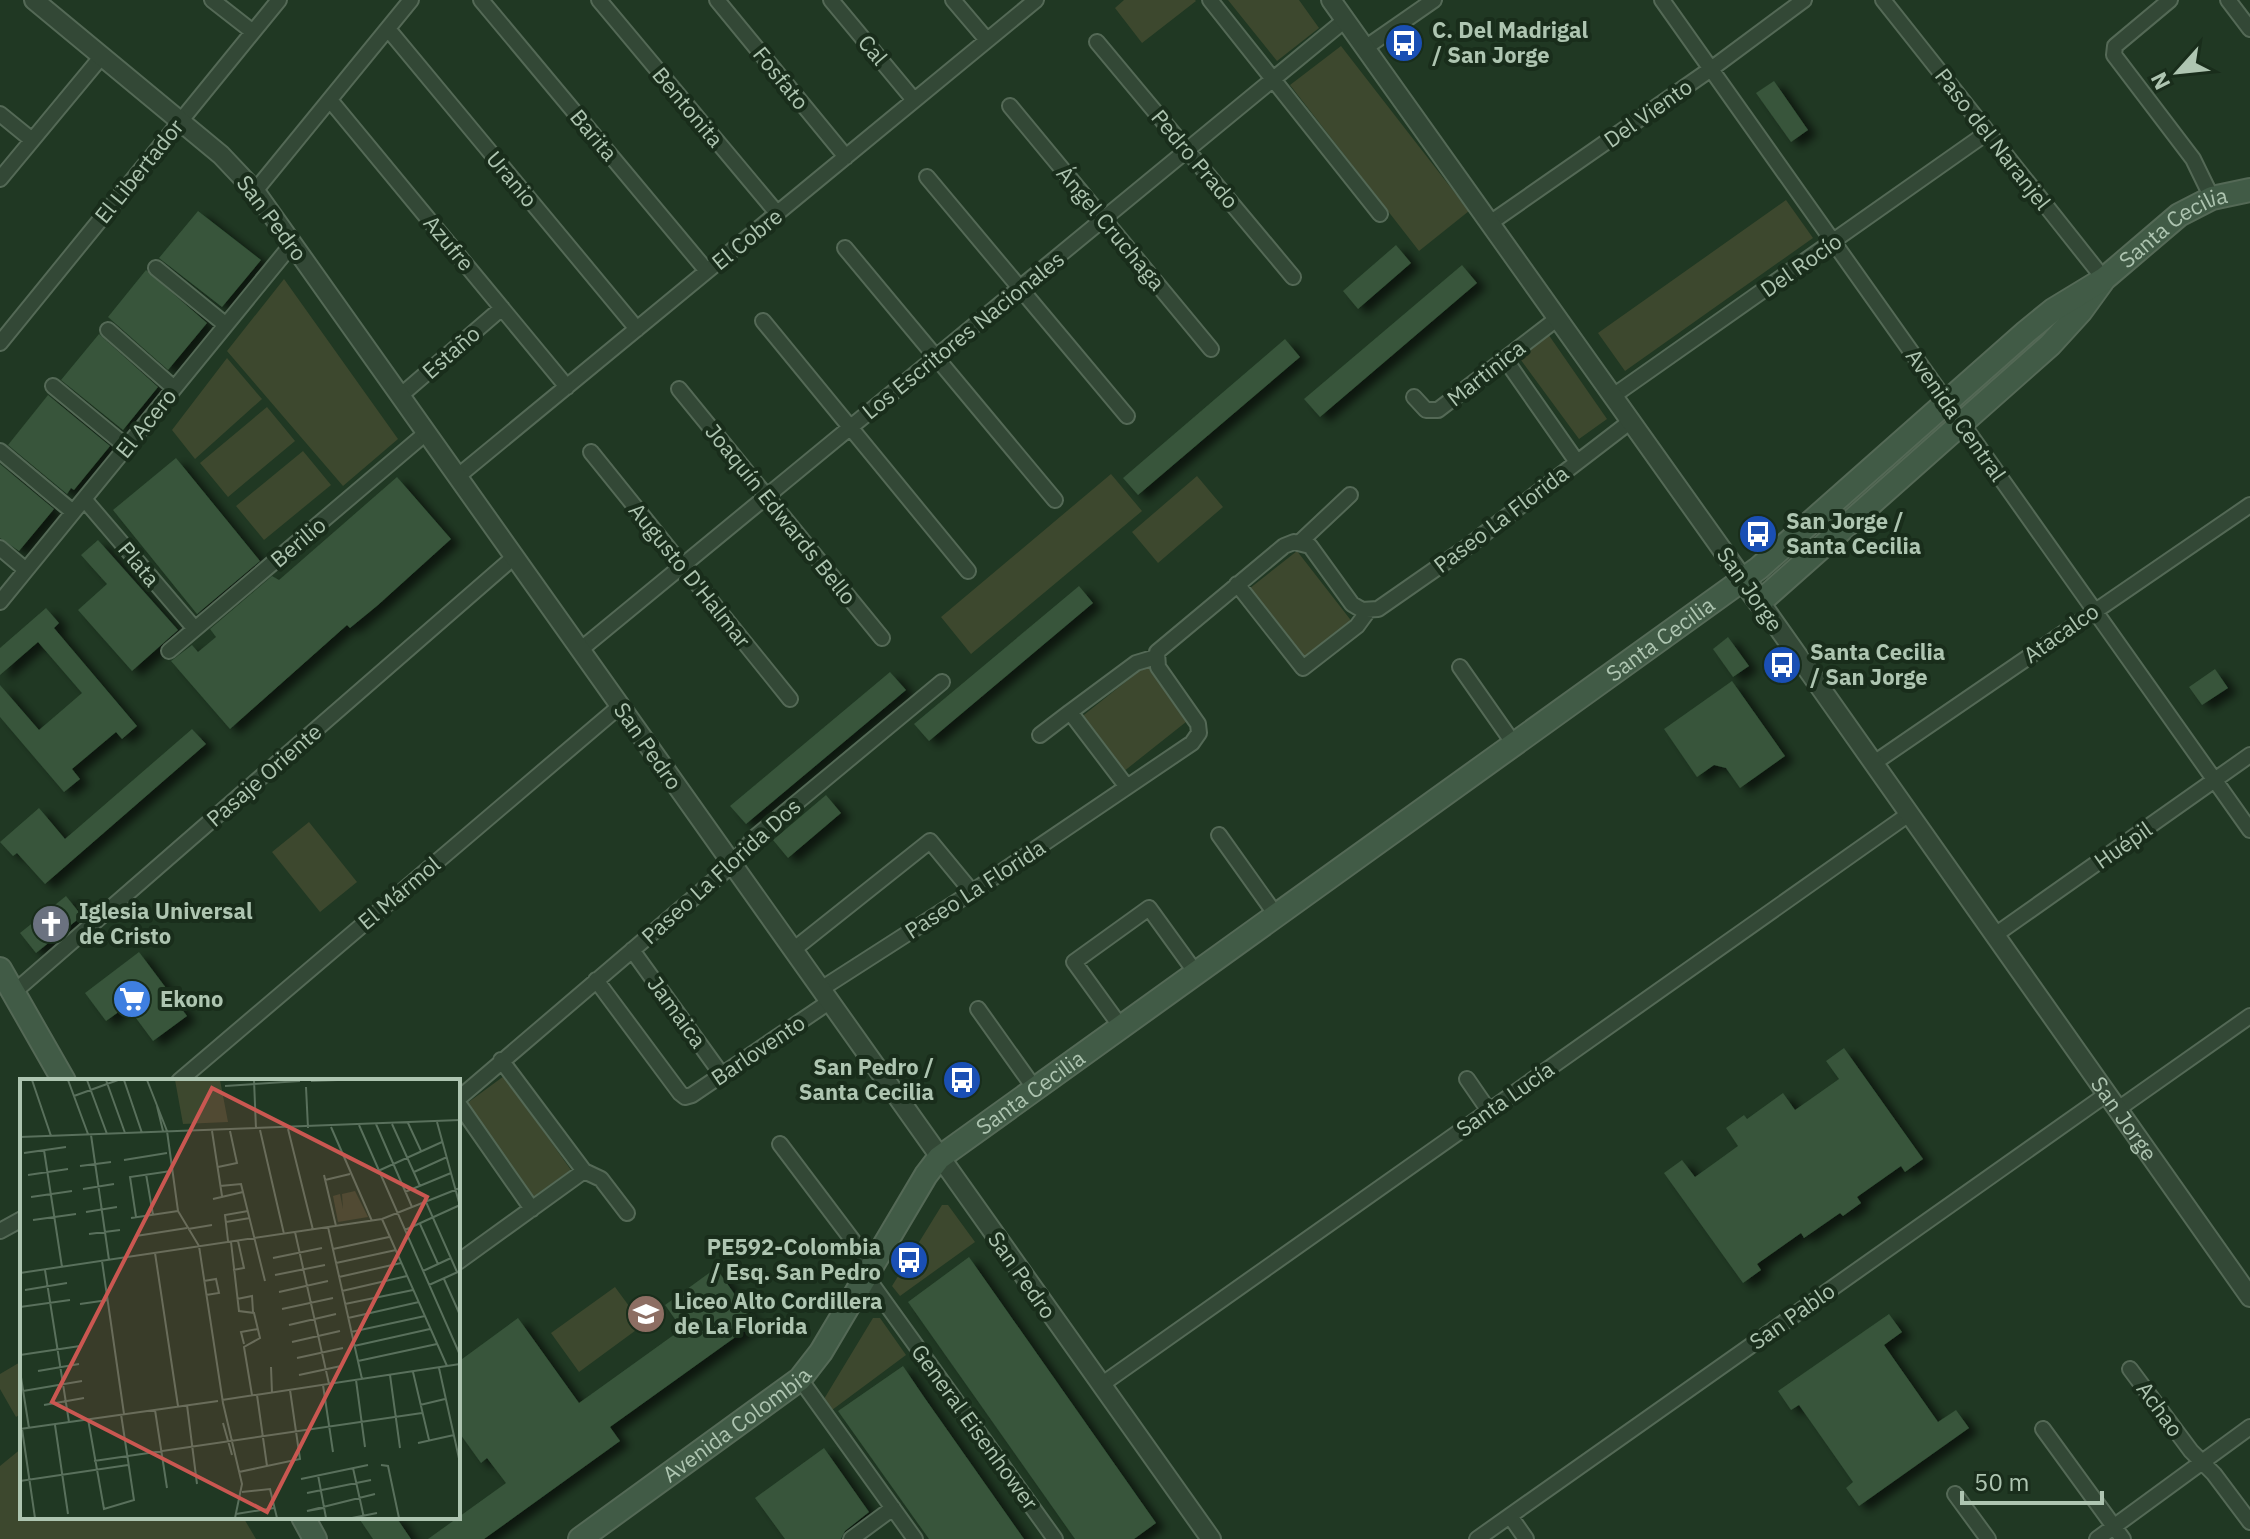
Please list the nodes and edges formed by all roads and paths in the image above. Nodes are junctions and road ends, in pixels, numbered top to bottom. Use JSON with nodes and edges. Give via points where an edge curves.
{"nodes":[{"id":1,"x":34,"y":0,"type":"edge"},
{"id":2,"x":212,"y":0,"type":"edge"},
{"id":3,"x":279,"y":0,"type":"edge"},
{"id":4,"x":411,"y":0,"type":"edge"},
{"id":5,"x":481,"y":0,"type":"edge"},
{"id":6,"x":599,"y":0,"type":"edge"},
{"id":7,"x":717,"y":0,"type":"edge"},
{"id":8,"x":831,"y":0,"type":"edge"},
{"id":9,"x":953,"y":0,"type":"edge"},
{"id":10,"x":1036,"y":0,"type":"edge"},
{"id":11,"x":1210,"y":0,"type":"edge"},
{"id":12,"x":1331,"y":0,"type":"edge"},
{"id":13,"x":1434,"y":0,"type":"edge"},
{"id":14,"x":1662,"y":0,"type":"edge"},
{"id":15,"x":1804,"y":0,"type":"edge"},
{"id":16,"x":1883,"y":0,"type":"edge"},
{"id":17,"x":2170,"y":0,"type":"edge"},
{"id":18,"x":2228,"y":0,"type":"edge"},
{"id":19,"x":1345,"y":20,"type":"junction"},
{"id":20,"x":388,"y":29,"type":"junction"},
{"id":21,"x":2250,"y":29,"type":"edge"},
{"id":22,"x":253,"y":32,"type":"junction"},
{"id":23,"x":987,"y":40,"type":"junction"},
{"id":24,"x":1097,"y":42,"type":"dead end"},
{"id":25,"x":1365,"y":48,"type":"junction"},
{"id":26,"x":102,"y":56,"type":"junction"},
{"id":27,"x":1711,"y":69,"type":"junction"},
{"id":28,"x":1274,"y":79,"type":"junction"},
{"id":29,"x":330,"y":100,"type":"junction"},
{"id":30,"x":914,"y":100,"type":"junction"},
{"id":31,"x":1010,"y":106,"type":"dead end"},
{"id":32,"x":0,"y":114,"type":"edge"},
{"id":33,"x":180,"y":121,"type":"junction"},
{"id":34,"x":1988,"y":132,"type":"junction"},
{"id":35,"x":32,"y":140,"type":"junction"},
{"id":36,"x":1188,"y":150,"type":"junction"},
{"id":37,"x":846,"y":157,"type":"junction"},
{"id":38,"x":927,"y":177,"type":"dead end"},
{"id":39,"x":0,"y":179,"type":"edge"},
{"id":40,"x":2250,"y":190,"type":"edge"},
{"id":41,"x":255,"y":191,"type":"junction"},
{"id":42,"x":2212,"y":198,"type":"junction"},
{"id":43,"x":777,"y":213,"type":"junction"},
{"id":44,"x":1380,"y":214,"type":"dead end"},
{"id":45,"x":1104,"y":219,"type":"junction"},
{"id":46,"x":1490,"y":223,"type":"junction"},
{"id":47,"x":1833,"y":242,"type":"junction"},
{"id":48,"x":292,"y":244,"type":"junction"},
{"id":49,"x":845,"y":248,"type":"dead end"},
{"id":50,"x":156,"y":268,"type":"dead end"},
{"id":51,"x":707,"y":271,"type":"junction"},
{"id":52,"x":1293,"y":277,"type":"dead end"},
{"id":53,"x":2104,"y":279,"type":"junction"},
{"id":54,"x":1020,"y":288,"type":"junction"},
{"id":55,"x":502,"y":308,"type":"junction"},
{"id":56,"x":1558,"y":318,"type":"junction"},
{"id":57,"x":763,"y":321,"type":"dead end"},
{"id":58,"x":226,"y":325,"type":"junction"},
{"id":59,"x":637,"y":329,"type":"junction"},
{"id":60,"x":108,"y":330,"type":"dead end"},
{"id":61,"x":0,"y":343,"type":"edge"},
{"id":62,"x":1211,"y":349,"type":"dead end"},
{"id":63,"x":936,"y":357,"type":"junction"},
{"id":64,"x":1505,"y":359,"type":"junction"},
{"id":65,"x":53,"y":386,"type":"dead end"},
{"id":66,"x":567,"y":387,"type":"junction"},
{"id":67,"x":174,"y":388,"type":"junction"},
{"id":68,"x":679,"y":389,"type":"dead end"},
{"id":69,"x":400,"y":396,"type":"junction"},
{"id":70,"x":1613,"y":396,"type":"junction"},
{"id":71,"x":1414,"y":397,"type":"dead end"},
{"id":72,"x":1947,"y":402,"type":"junction"},
{"id":73,"x":1127,"y":416,"type":"dead end"},
{"id":74,"x":1631,"y":421,"type":"junction"},
{"id":75,"x":1963,"y":425,"type":"junction"},
{"id":76,"x":850,"y":427,"type":"junction"},
{"id":77,"x":426,"y":433,"type":"junction"},
{"id":78,"x":127,"y":447,"type":"junction"},
{"id":79,"x":0,"y":451,"type":"edge"},
{"id":80,"x":591,"y":452,"type":"dead end"},
{"id":81,"x":1577,"y":462,"type":"junction"},
{"id":82,"x":457,"y":477,"type":"junction"},
{"id":83,"x":1350,"y":495,"type":"dead end"},
{"id":84,"x":767,"y":497,"type":"junction"},
{"id":85,"x":84,"y":499,"type":"junction"},
{"id":86,"x":1055,"y":500,"type":"dead end"},
{"id":87,"x":2250,"y":505,"type":"edge"},
{"id":88,"x":73,"y":512,"type":"junction"},
{"id":89,"x":1300,"y":542,"type":"junction"},
{"id":90,"x":0,"y":548,"type":"edge"},
{"id":91,"x":514,"y":557,"type":"junction"},
{"id":92,"x":683,"y":566,"type":"junction"},
{"id":93,"x":26,"y":570,"type":"junction"},
{"id":94,"x":968,"y":571,"type":"dead end"},
{"id":95,"x":1743,"y":579,"type":"junction"},
{"id":96,"x":1237,"y":584,"type":"junction"},
{"id":97,"x":0,"y":602,"type":"edge"},
{"id":98,"x":1760,"y":602,"type":"junction"},
{"id":99,"x":2094,"y":610,"type":"junction"},
{"id":100,"x":1368,"y":611,"type":"junction"},
{"id":101,"x":195,"y":629,"type":"junction"},
{"id":102,"x":882,"y":638,"type":"dead end"},
{"id":103,"x":580,"y":650,"type":"junction"},
{"id":104,"x":169,"y":651,"type":"dead end"},
{"id":105,"x":1156,"y":657,"type":"junction"},
{"id":106,"x":1460,"y":667,"type":"dead end"},
{"id":107,"x":942,"y":682,"type":"dead end"},
{"id":108,"x":790,"y":699,"type":"dead end"},
{"id":109,"x":620,"y":706,"type":"junction"},
{"id":110,"x":1070,"y":712,"type":"junction"},
{"id":111,"x":1040,"y":735,"type":"dead end"},
{"id":112,"x":1514,"y":744,"type":"junction"},
{"id":113,"x":2250,"y":755,"type":"edge"},
{"id":114,"x":1874,"y":763,"type":"junction"},
{"id":115,"x":2214,"y":780,"type":"junction"},
{"id":116,"x":1127,"y":787,"type":"junction"},
{"id":117,"x":1909,"y":814,"type":"junction"},
{"id":118,"x":2250,"y":830,"type":"edge"},
{"id":119,"x":1219,"y":835,"type":"dead end"},
{"id":120,"x":732,"y":865,"type":"junction"},
{"id":121,"x":972,"y":892,"type":"junction"},
{"id":122,"x":1276,"y":915,"type":"junction"},
{"id":123,"x":1995,"y":935,"type":"junction"},
{"id":124,"x":632,"y":950,"type":"junction"},
{"id":125,"x":793,"y":950,"type":"junction"},
{"id":126,"x":0,"y":969,"type":"edge"},
{"id":127,"x":1196,"y":973,"type":"junction"},
{"id":128,"x":596,"y":980,"type":"junction"},
{"id":129,"x":13,"y":993,"type":"junction"},
{"id":130,"x":825,"y":996,"type":"junction"},
{"id":131,"x":978,"y":1009,"type":"dead end"},
{"id":132,"x":2250,"y":1016,"type":"edge"},
{"id":133,"x":1121,"y":1027,"type":"junction"},
{"id":134,"x":501,"y":1060,"type":"junction"},
{"id":135,"x":722,"y":1075,"type":"junction"},
{"id":136,"x":63,"y":1079,"type":"edge"},
{"id":137,"x":181,"y":1079,"type":"edge"},
{"id":138,"x":1467,"y":1079,"type":"dead end"},
{"id":139,"x":1035,"y":1089,"type":"junction"},
{"id":140,"x":685,"y":1097,"type":"joint"},
{"id":141,"x":460,"y":1099,"type":"edge"},
{"id":142,"x":2112,"y":1102,"type":"junction"},
{"id":143,"x":460,"y":1104,"type":"edge"},
{"id":144,"x":1489,"y":1111,"type":"junction"},
{"id":145,"x":780,"y":1144,"type":"dead end"},
{"id":146,"x":939,"y":1158,"type":"junction"},
{"id":147,"x":584,"y":1171,"type":"junction"},
{"id":148,"x":532,"y":1209,"type":"junction"},
{"id":149,"x":627,"y":1213,"type":"dead end"},
{"id":150,"x":20,"y":1220,"type":"edge"},
{"id":151,"x":0,"y":1231,"type":"edge"},
{"id":152,"x":460,"y":1261,"type":"edge"},
{"id":153,"x":869,"y":1271,"type":"junction"},
{"id":154,"x":2247,"y":1287,"type":"edge"},
{"id":155,"x":2130,"y":1369,"type":"dead end"},
{"id":156,"x":800,"y":1379,"type":"junction"},
{"id":157,"x":1101,"y":1385,"type":"junction"},
{"id":158,"x":2250,"y":1427,"type":"edge"},
{"id":159,"x":2043,"y":1429,"type":"dead end"},
{"id":160,"x":2202,"y":1462,"type":"junction"},
{"id":161,"x":1955,"y":1494,"type":"dead end"},
{"id":162,"x":893,"y":1508,"type":"junction"},
{"id":163,"x":1510,"y":1516,"type":"junction"},
{"id":164,"x":304,"y":1519,"type":"edge"},
{"id":165,"x":2250,"y":1522,"type":"edge"},
{"id":166,"x":2119,"y":1533,"type":"edge"},
{"id":167,"x":587,"y":1537,"type":"edge"},
{"id":168,"x":315,"y":1539,"type":"edge"},
{"id":169,"x":851,"y":1539,"type":"edge"},
{"id":170,"x":915,"y":1539,"type":"edge"},
{"id":171,"x":1055,"y":1539,"type":"edge"},
{"id":172,"x":1211,"y":1539,"type":"edge"},
{"id":173,"x":1477,"y":1539,"type":"edge"},
{"id":174,"x":1526,"y":1539,"type":"edge"},
{"id":175,"x":1988,"y":1539,"type":"edge"},
{"id":176,"x":2097,"y":1539,"type":"edge"}],
"edges":[{"from":1,"to":26,"type":"street","name":"San Pedro"},
{"from":2,"to":22,"type":"street"},
{"from":3,"to":22,"type":"street","name":"El Libertador"},
{"from":4,"to":20,"type":"street"},
{"from":5,"to":51,"type":"street","name":"Barita"},
{"from":6,"to":43,"type":"street","name":"Bentonita"},
{"from":7,"to":37,"type":"street","name":"Fosfato"},
{"from":8,"to":30,"type":"street","name":"Cal"},
{"from":9,"to":23,"type":"street"},
{"from":10,"to":23,"type":"street","name":"El Cobre"},
{"from":11,"to":28,"type":"street"},
{"from":12,"to":19,"type":"street","name":"San Jorge"},
{"from":13,"to":25,"type":"street"},
{"from":14,"to":27,"type":"street","name":"Avenida Central"},
{"from":15,"to":27,"type":"street","name":"Del Viento"},
{"from":16,"to":34,"type":"street","name":"Paso del Naranjel"},
{"from":17,"to":42,"type":"street","via":[[2119,42],[2116,60],[2193,159]]},
{"from":18,"to":21,"type":"street"},
{"from":19,"to":25,"type":"street","name":"San Jorge"},
{"from":19,"to":28,"type":"street","name":"Los Escritores Nacionales"},
{"from":20,"to":29,"type":"street"},
{"from":20,"to":59,"type":"street","name":"Uranio"},
{"from":22,"to":33,"type":"street","name":"El Libertador"},
{"from":23,"to":30,"type":"street","name":"El Cobre"},
{"from":24,"to":36,"type":"street","name":"Pedro Prado"},
{"from":25,"to":46,"type":"street","name":"San Jorge"},
{"from":26,"to":33,"type":"street","name":"San Pedro"},
{"from":26,"to":35,"type":"street"},
{"from":27,"to":46,"type":"street","name":"Del Viento"},
{"from":27,"to":47,"type":"street","name":"Avenida Central"},
{"from":28,"to":36,"type":"street","name":"Los Escritores Nacionales"},
{"from":28,"to":44,"type":"street"},
{"from":29,"to":41,"type":"street"},
{"from":29,"to":55,"type":"street","name":"Azufre"},
{"from":30,"to":37,"type":"street","name":"El Cobre"},
{"from":31,"to":45,"type":"street","name":"Ángel Cruchaga"},
{"from":32,"to":35,"type":"street"},
{"from":33,"to":41,"type":"street","name":"San Pedro"},
{"from":33,"to":61,"type":"street","name":"El Libertador"},
{"from":34,"to":47,"type":"street","name":"Del Rocío"},
{"from":34,"to":53,"type":"street","name":"Paso del Naranjel"},
{"from":35,"to":39,"type":"street"},
{"from":36,"to":45,"type":"street","name":"Los Escritores Nacionales"},
{"from":36,"to":52,"type":"street","name":"Pedro Prado"},
{"from":37,"to":43,"type":"street","name":"El Cobre"},
{"from":38,"to":54,"type":"street"},
{"from":40,"to":42,"type":"main road","name":"Santa Cecilia"},
{"from":41,"to":48,"type":"street","name":"San Pedro"},
{"from":42,"to":53,"type":"main road","name":"Santa Cecilia","via":[[2167,223]]},
{"from":43,"to":51,"type":"street","name":"El Cobre"},
{"from":45,"to":54,"type":"street","name":"Los Escritores Nacionales"},
{"from":45,"to":62,"type":"street","name":"Ángel Cruchaga"},
{"from":46,"to":56,"type":"street","name":"San Jorge"},
{"from":47,"to":70,"type":"street","name":"Del Rocío"},
{"from":47,"to":72,"type":"street","name":"Avenida Central"},
{"from":48,"to":58,"type":"street","name":"El Acero"},
{"from":48,"to":69,"type":"street","name":"San Pedro"},
{"from":49,"to":63,"type":"street"},
{"from":50,"to":58,"type":"street"},
{"from":51,"to":59,"type":"street","name":"El Cobre"},
{"from":53,"to":72,"type":"main road","name":"Santa Cecilia","via":[[2053,310]]},
{"from":53,"to":75,"type":"main road","name":"Santa Cecilia","via":[[2050,345]]},
{"from":54,"to":63,"type":"street","name":"Los Escritores Nacionales"},
{"from":54,"to":73,"type":"street"},
{"from":55,"to":66,"type":"street","name":"Azufre"},
{"from":55,"to":69,"type":"street","name":"Estaño"},
{"from":56,"to":64,"type":"street","name":"Martinica"},
{"from":56,"to":70,"type":"street","name":"San Jorge"},
{"from":57,"to":76,"type":"street"},
{"from":58,"to":67,"type":"street","name":"El Acero"},
{"from":59,"to":66,"type":"street","name":"El Cobre"},
{"from":60,"to":67,"type":"street"},
{"from":63,"to":76,"type":"street","name":"Los Escritores Nacionales"},
{"from":63,"to":86,"type":"street"},
{"from":64,"to":71,"type":"street","name":"Martinica","via":[[1438,410],[1426,410]]},
{"from":64,"to":81,"type":"street"},
{"from":65,"to":78,"type":"street"},
{"from":66,"to":82,"type":"street","name":"El Cobre"},
{"from":67,"to":78,"type":"street","name":"El Acero"},
{"from":68,"to":84,"type":"street","name":"Joaquín Edwards Bello"},
{"from":69,"to":77,"type":"street","name":"San Pedro"},
{"from":70,"to":74,"type":"street","name":"San Jorge"},
{"from":72,"to":75,"type":"street","name":"Avenida Central"},
{"from":72,"to":95,"type":"main road","name":"Santa Cecilia"},
{"from":74,"to":81,"type":"street","name":"Paseo La Florida"},
{"from":74,"to":95,"type":"street","name":"San Jorge"},
{"from":75,"to":98,"type":"main road","name":"Santa Cecilia"},
{"from":75,"to":99,"type":"street","name":"Avenida Central"},
{"from":76,"to":84,"type":"street","name":"Los Escritores Nacionales"},
{"from":76,"to":94,"type":"street"},
{"from":77,"to":82,"type":"street","name":"San Pedro"},
{"from":77,"to":101,"type":"street","name":"Berilio"},
{"from":78,"to":85,"type":"street","name":"El Acero"},
{"from":79,"to":88,"type":"street"},
{"from":80,"to":92,"type":"street","name":"Augusto D'Halmar"},
{"from":81,"to":100,"type":"street","name":"Paseo La Florida","via":[[1467,547]]},
{"from":82,"to":91,"type":"street","name":"San Pedro"},
{"from":83,"to":89,"type":"street"},
{"from":84,"to":92,"type":"street","name":"Los Escritores Nacionales"},
{"from":84,"to":102,"type":"street","name":"Joaquín Edwards Bello"},
{"from":85,"to":88,"type":"street","name":"El Acero"},
{"from":85,"to":101,"type":"street","name":"Plata"},
{"from":87,"to":99,"type":"street","name":"Atacalco"},
{"from":88,"to":93,"type":"street","name":"El Acero"},
{"from":89,"to":96,"type":"street","via":[[1284,546]]},
{"from":89,"to":100,"type":"street","via":[[1313,550],[1352,604]]},
{"from":90,"to":93,"type":"street"},
{"from":91,"to":103,"type":"street","name":"San Pedro"},
{"from":91,"to":129,"type":"street","name":"Pasaje Oriente"},
{"from":92,"to":103,"type":"street","name":"Los Escritores Nacionales"},
{"from":92,"to":108,"type":"street","name":"Augusto D'Halmar"},
{"from":93,"to":97,"type":"street","name":"El Acero"},
{"from":95,"to":98,"type":"main road","name":"San Jorge"},
{"from":95,"to":112,"type":"main road","name":"Santa Cecilia"},
{"from":96,"to":100,"type":"street","name":"Paseo La Florida","via":[[1303,668],[1357,626]]},
{"from":96,"to":105,"type":"street","via":[[1161,647]]},
{"from":98,"to":114,"type":"street","name":"San Jorge"},
{"from":99,"to":114,"type":"street","name":"Atacalco"},
{"from":99,"to":115,"type":"street","name":"Avenida Central"},
{"from":101,"to":104,"type":"street","name":"Berilio"},
{"from":103,"to":109,"type":"street","name":"San Pedro"},
{"from":105,"to":110,"type":"street","via":[[1136,663]]},
{"from":105,"to":116,"type":"street","name":"Paseo La Florida","via":[[1199,733]]},
{"from":106,"to":112,"type":"street"},
{"from":107,"to":120,"type":"street","name":"Paseo La Florida Dos","via":[[754,838]]},
{"from":109,"to":120,"type":"street","name":"San Pedro"},
{"from":109,"to":137,"type":"street","name":"El Mármol"},
{"from":110,"to":111,"type":"street"},
{"from":110,"to":116,"type":"street"},
{"from":112,"to":122,"type":"main road","name":"Santa Cecilia"},
{"from":113,"to":115,"type":"street","name":"Huépil"},
{"from":114,"to":117,"type":"street","name":"San Jorge"},
{"from":115,"to":118,"type":"street","name":"Avenida Central"},
{"from":115,"to":123,"type":"street","name":"Huépil"},
{"from":116,"to":121,"type":"street","name":"Paseo La Florida"},
{"from":117,"to":123,"type":"street","name":"San Jorge"},
{"from":117,"to":144,"type":"street","name":"Santa Lucía"},
{"from":119,"to":122,"type":"street"},
{"from":120,"to":124,"type":"street","name":"Paseo La Florida Dos"},
{"from":120,"to":125,"type":"street","name":"San Pedro"},
{"from":121,"to":125,"type":"street","via":[[930,841]]},
{"from":121,"to":130,"type":"street","name":"Paseo La Florida"},
{"from":122,"to":127,"type":"main road","name":"Santa Cecilia"},
{"from":123,"to":142,"type":"street","name":"San Jorge"},
{"from":124,"to":128,"type":"street","name":"Paseo La Florida Dos"},
{"from":124,"to":135,"type":"street","name":"Jamaica"},
{"from":125,"to":130,"type":"street","name":"San Pedro"},
{"from":126,"to":129,"type":"main road"},
{"from":127,"to":133,"type":"main road","name":"Santa Cecilia"},
{"from":127,"to":133,"type":"street","via":[[1149,908],[1074,962]]},
{"from":128,"to":134,"type":"street","name":"Paseo La Florida Dos"},
{"from":128,"to":140,"type":"street","name":"Jamaica"},
{"from":129,"to":136,"type":"main road"},
{"from":130,"to":135,"type":"street","name":"Barlovento"},
{"from":130,"to":146,"type":"street","name":"San Pedro"},
{"from":131,"to":139,"type":"street"},
{"from":132,"to":142,"type":"street","name":"San Pablo"},
{"from":133,"to":139,"type":"main road","name":"Santa Cecilia"},
{"from":134,"to":141,"type":"street","name":"Paseo La Florida Dos"},
{"from":134,"to":147,"type":"street"},
{"from":135,"to":140,"type":"street","name":"Barlovento"},
{"from":138,"to":144,"type":"street"},
{"from":139,"to":146,"type":"main road","name":"Santa Cecilia"},
{"from":142,"to":154,"type":"street","name":"San Jorge"},
{"from":142,"to":163,"type":"street","name":"San Pablo"},
{"from":143,"to":148,"type":"street","name":"Paseo La Florida Dos"},
{"from":144,"to":157,"type":"street","name":"Santa Lucía"},
{"from":145,"to":153,"type":"street","name":"General Eisenhower"},
{"from":146,"to":153,"type":"main road","name":"Avenida Colombia"},
{"from":146,"to":157,"type":"street","name":"San Pedro"},
{"from":147,"to":148,"type":"street"},
{"from":147,"to":149,"type":"street","via":[[601,1179]]},
{"from":148,"to":152,"type":"street"},
{"from":150,"to":151,"type":"street"},
{"from":153,"to":156,"type":"main road","name":"Avenida Colombia"},
{"from":153,"to":171,"type":"street","name":"General Eisenhower"},
{"from":155,"to":160,"type":"street","name":"Achao"},
{"from":156,"to":162,"type":"street"},
{"from":156,"to":167,"type":"main road","name":"Avenida Colombia"},
{"from":157,"to":172,"type":"street","name":"San Pedro"},
{"from":158,"to":160,"type":"street"},
{"from":159,"to":166,"type":"street"},
{"from":160,"to":165,"type":"street","name":"Achao"},
{"from":160,"to":166,"type":"street"},
{"from":161,"to":175,"type":"street"},
{"from":162,"to":169,"type":"street"},
{"from":162,"to":170,"type":"street"},
{"from":163,"to":173,"type":"street","name":"San Pablo"},
{"from":163,"to":174,"type":"street"},
{"from":164,"to":168,"type":"main road"},
{"from":166,"to":176,"type":"street"}]}
